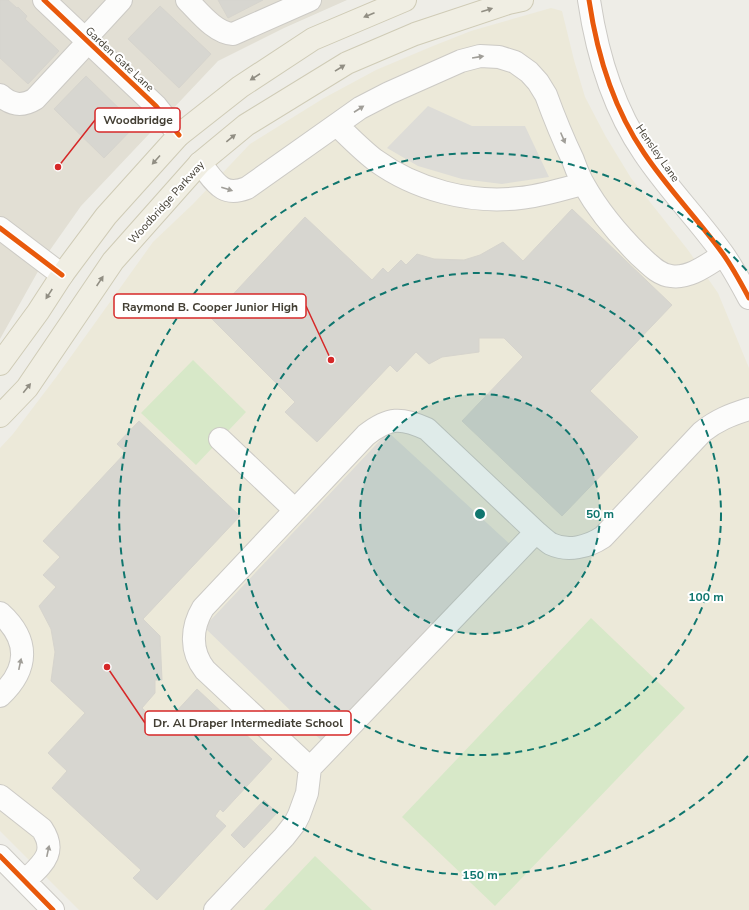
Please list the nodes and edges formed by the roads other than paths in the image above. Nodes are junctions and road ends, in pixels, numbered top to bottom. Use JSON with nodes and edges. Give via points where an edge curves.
{"nodes":[{"id":1,"x":44,"y":0,"type":"edge"},
{"id":2,"x":121,"y":0,"type":"edge"},
{"id":3,"x":186,"y":0,"type":"edge"},
{"id":4,"x":310,"y":0,"type":"edge"},
{"id":5,"x":405,"y":0,"type":"edge"},
{"id":6,"x":522,"y":0,"type":"edge"},
{"id":7,"x":589,"y":0,"type":"edge"},
{"id":8,"x":86,"y":40,"type":"junction"},
{"id":9,"x":0,"y":95,"type":"edge"},
{"id":10,"x":337,"y":125,"type":"junction"},
{"id":11,"x":179,"y":135,"type":"junction"},
{"id":12,"x":200,"y":163,"type":"junction"},
{"id":13,"x":583,"y":184,"type":"junction"},
{"id":14,"x":0,"y":228,"type":"edge"},
{"id":15,"x":723,"y":255,"type":"junction"},
{"id":16,"x":62,"y":275,"type":"junction"},
{"id":17,"x":749,"y":298,"type":"edge"},
{"id":18,"x":38,"y":312,"type":"junction"},
{"id":19,"x":66,"y":332,"type":"junction"},
{"id":20,"x":0,"y":364,"type":"edge"},
{"id":21,"x":749,"y":409,"type":"edge"},
{"id":22,"x":0,"y":416,"type":"edge"},
{"id":23,"x":220,"y":440,"type":"dead end"},
{"id":24,"x":295,"y":510,"type":"junction"},
{"id":25,"x":536,"y":532,"type":"junction"},
{"id":26,"x":0,"y":613,"type":"edge"},
{"id":27,"x":0,"y":696,"type":"edge"},
{"id":28,"x":310,"y":768,"type":"junction"},
{"id":29,"x":0,"y":796,"type":"edge"},
{"id":30,"x":0,"y":856,"type":"edge"},
{"id":31,"x":25,"y":881,"type":"junction"},
{"id":32,"x":53,"y":910,"type":"edge"},
{"id":33,"x":215,"y":910,"type":"edge"}],
"edges":[{"from":1,"to":8,"type":"street","name":"Garden Gate Lane"},
{"from":2,"to":8,"type":"street"},
{"from":3,"to":4,"type":"street","via":[[217,29],[233,34]]},
{"from":5,"to":11,"type":"main road","one_way":true,"via":[[313,39],[240,87]]},
{"from":12,"to":6,"type":"main road","name":"Woodbridge Parkway","one_way":true,"via":[[246,125],[347,63],[415,34]]},
{"from":7,"to":15,"type":"street","name":"Hensley Lane","via":[[603,65],[625,121],[644,154]]},
{"from":8,"to":9,"type":"street","via":[[35,99],[13,104]]},
{"from":8,"to":11,"type":"street","name":"Garden Gate Lane","via":[[156,106]]},
{"from":12,"to":10,"type":"street","one_way":true,"via":[[218,186],[227,191],[237,192],[247,188]]},
{"from":10,"to":13,"type":"street","via":[[365,152],[392,170],[423,185],[456,195],[487,199],[521,198]]},
{"from":10,"to":13,"type":"street","one_way":true,"via":[[360,108],[389,93],[461,61],[480,56],[498,57],[515,62],[538,82],[546,95]]},
{"from":11,"to":12,"type":"main road"},
{"from":11,"to":16,"type":"main road","one_way":true,"via":[[106,216]]},
{"from":19,"to":12,"type":"main road","name":"Woodbridge Parkway","one_way":true,"via":[[113,261]]},
{"from":13,"to":15,"type":"street","via":[[595,203],[632,248],[663,275],[683,276]]},
{"from":14,"to":16,"type":"street"},
{"from":15,"to":17,"type":"street","name":"Hensley Lane"},
{"from":16,"to":18,"type":"main road","one_way":true},
{"from":18,"to":19,"type":"main road"},
{"from":18,"to":20,"type":"main road"},
{"from":22,"to":19,"type":"main road","name":"Woodbridge Parkway","one_way":true,"via":[[27,388]]},
{"from":21,"to":25,"type":"street","via":[[716,422],[702,432],[603,537],[592,544],[568,548],[552,544]]},
{"from":23,"to":24,"type":"street"},
{"from":24,"to":25,"type":"street","via":[[366,435],[380,425],[394,421],[412,422],[427,429]]},
{"from":24,"to":28,"type":"street","via":[[203,608],[198,616],[193,639],[198,661],[205,670]]},
{"from":25,"to":28,"type":"street"},
{"from":27,"to":26,"type":"street","one_way":true,"via":[[13,682],[22,661],[20,639],[9,621]]},
{"from":28,"to":33,"type":"street","via":[[307,793],[295,823]]},
{"from":31,"to":29,"type":"street","one_way":true,"via":[[45,860],[49,852],[49,842],[42,829]]},
{"from":30,"to":31,"type":"street"},
{"from":31,"to":32,"type":"street"}]}
